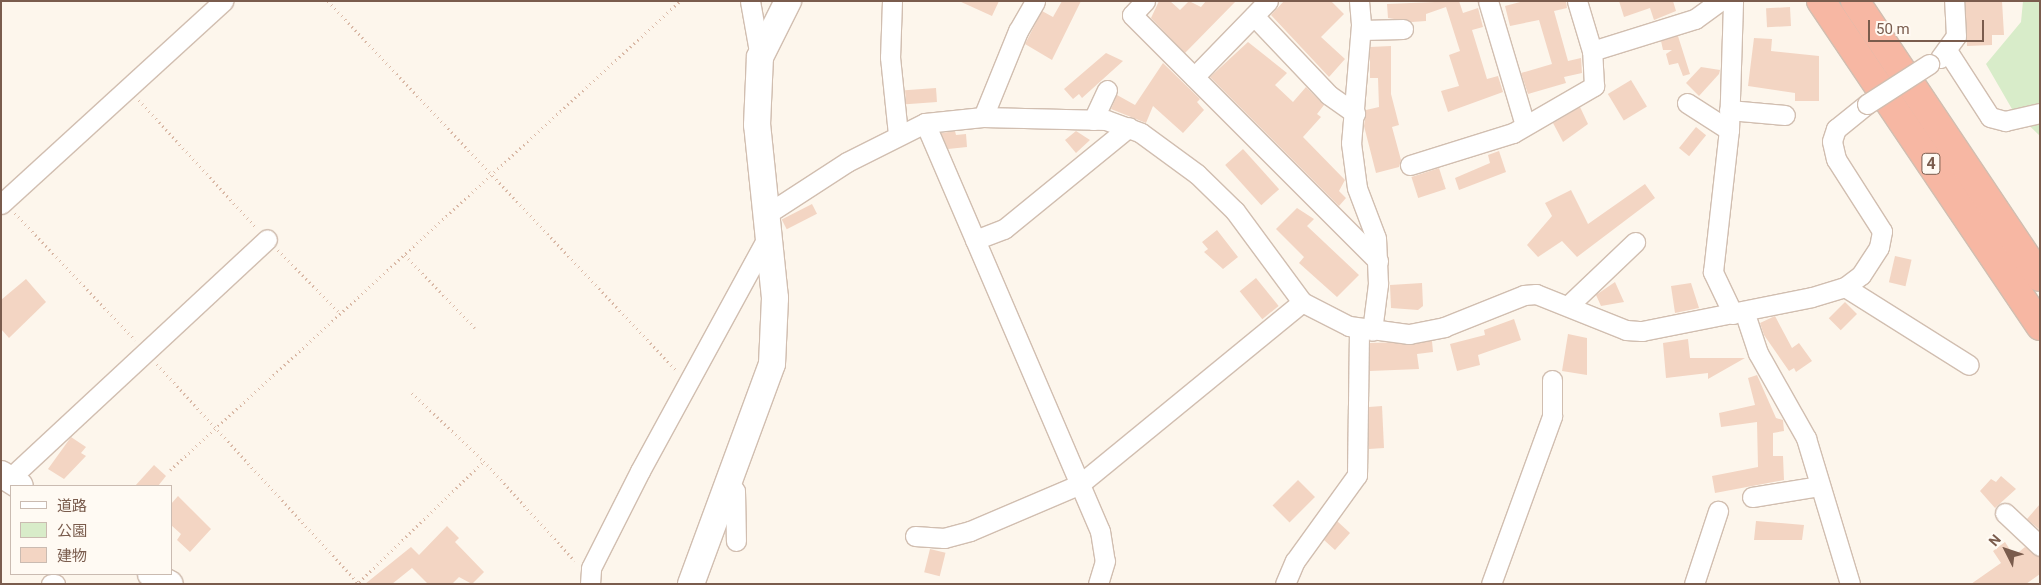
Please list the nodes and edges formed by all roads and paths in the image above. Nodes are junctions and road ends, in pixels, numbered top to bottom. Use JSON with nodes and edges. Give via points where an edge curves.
{"nodes":[{"id":1,"x":223,"y":1,"type":"edge"},
{"id":2,"x":328,"y":1,"type":"edge"},
{"id":3,"x":680,"y":1,"type":"edge"},
{"id":4,"x":750,"y":1,"type":"edge"},
{"id":5,"x":788,"y":1,"type":"edge"},
{"id":6,"x":892,"y":1,"type":"edge"},
{"id":7,"x":1035,"y":1,"type":"edge"},
{"id":8,"x":1144,"y":1,"type":"edge"},
{"id":9,"x":1268,"y":1,"type":"edge"},
{"id":10,"x":1359,"y":1,"type":"edge"},
{"id":11,"x":1488,"y":1,"type":"edge"},
{"id":12,"x":1577,"y":1,"type":"edge"},
{"id":13,"x":1720,"y":1,"type":"edge"},
{"id":14,"x":1733,"y":1,"type":"edge"},
{"id":15,"x":1821,"y":1,"type":"edge"},
{"id":16,"x":1855,"y":1,"type":"edge"},
{"id":17,"x":1954,"y":1,"type":"edge"},
{"id":18,"x":1254,"y":16,"type":"junction"},
{"id":19,"x":1361,"y":30,"type":"junction"},
{"id":20,"x":1403,"y":30,"type":"dead end"},
{"id":21,"x":1592,"y":50,"type":"junction"},
{"id":22,"x":1948,"y":52,"type":"junction"},
{"id":23,"x":760,"y":57,"type":"junction"},
{"id":24,"x":1194,"y":77,"type":"junction"},
{"id":25,"x":128,"y":88,"type":"junction"},
{"id":26,"x":1107,"y":90,"type":"dead end"},
{"id":27,"x":1687,"y":103,"type":"dead end"},
{"id":28,"x":1729,"y":110,"type":"junction"},
{"id":29,"x":1355,"y":113,"type":"junction"},
{"id":30,"x":2040,"y":113,"type":"edge"},
{"id":31,"x":1785,"y":115,"type":"dead end"},
{"id":32,"x":983,"y":117,"type":"junction"},
{"id":33,"x":1093,"y":120,"type":"junction"},
{"id":34,"x":925,"y":123,"type":"junction"},
{"id":35,"x":1525,"y":125,"type":"junction"},
{"id":36,"x":1129,"y":127,"type":"junction"},
{"id":37,"x":1729,"y":130,"type":"junction"},
{"id":38,"x":898,"y":135,"type":"junction"},
{"id":39,"x":1410,"y":165,"type":"dead end"},
{"id":40,"x":492,"y":175,"type":"junction"},
{"id":41,"x":3,"y":202,"type":"edge"},
{"id":42,"x":767,"y":226,"type":"junction"},
{"id":43,"x":267,"y":239,"type":"junction"},
{"id":44,"x":975,"y":240,"type":"junction"},
{"id":45,"x":1635,"y":242,"type":"dead end"},
{"id":46,"x":405,"y":255,"type":"junction"},
{"id":47,"x":1378,"y":261,"type":"junction"},
{"id":48,"x":2040,"y":277,"type":"edge"},
{"id":49,"x":1845,"y":287,"type":"junction"},
{"id":50,"x":1302,"y":302,"type":"junction"},
{"id":51,"x":1570,"y":304,"type":"junction"},
{"id":52,"x":1739,"y":312,"type":"junction"},
{"id":53,"x":340,"y":313,"type":"junction"},
{"id":54,"x":2040,"y":326,"type":"edge"},
{"id":55,"x":475,"y":328,"type":"dead end"},
{"id":56,"x":1366,"y":330,"type":"junction"},
{"id":57,"x":146,"y":352,"type":"junction"},
{"id":58,"x":1969,"y":365,"type":"dead end"},
{"id":59,"x":689,"y":377,"type":"junction"},
{"id":60,"x":1552,"y":380,"type":"dead end"},
{"id":61,"x":412,"y":393,"type":"dead end"},
{"id":62,"x":215,"y":427,"type":"junction"},
{"id":63,"x":484,"y":462,"type":"junction"},
{"id":64,"x":170,"y":470,"type":"dead end"},
{"id":65,"x":10,"y":480,"type":"edge"},
{"id":66,"x":729,"y":484,"type":"junction"},
{"id":67,"x":1080,"y":484,"type":"junction"},
{"id":68,"x":1820,"y":486,"type":"junction"},
{"id":69,"x":1752,"y":496,"type":"dead end"},
{"id":70,"x":1718,"y":511,"type":"dead end"},
{"id":71,"x":2005,"y":513,"type":"dead end"},
{"id":72,"x":915,"y":536,"type":"dead end"},
{"id":73,"x":736,"y":542,"type":"dead end"},
{"id":74,"x":2040,"y":546,"type":"edge"},
{"id":75,"x":153,"y":575,"type":"edge"},
{"id":76,"x":590,"y":582,"type":"edge"},
{"id":77,"x":359,"y":583,"type":"edge"},
{"id":78,"x":50,"y":584,"type":"edge"},
{"id":79,"x":55,"y":584,"type":"edge"},
{"id":80,"x":170,"y":584,"type":"edge"},
{"id":81,"x":691,"y":584,"type":"edge"},
{"id":82,"x":1098,"y":584,"type":"edge"},
{"id":83,"x":1286,"y":584,"type":"edge"},
{"id":84,"x":1491,"y":584,"type":"edge"},
{"id":85,"x":1694,"y":584,"type":"edge"},
{"id":86,"x":1850,"y":584,"type":"edge"}],
"edges":[{"from":1,"to":25,"type":"street"},
{"from":2,"to":40,"type":"path"},
{"from":3,"to":40,"type":"path"},
{"from":4,"to":23,"type":"street"},
{"from":5,"to":23,"type":"street"},
{"from":6,"to":38,"type":"street","via":[[890,57]]},
{"from":7,"to":32,"type":"street","via":[[1018,30]]},
{"from":8,"to":24,"type":"street","via":[[1132,15]]},
{"from":9,"to":18,"type":"street"},
{"from":10,"to":19,"type":"street"},
{"from":11,"to":35,"type":"street"},
{"from":12,"to":21,"type":"street"},
{"from":13,"to":21,"type":"street","via":[[1695,19]]},
{"from":14,"to":28,"type":"street"},
{"from":15,"to":54,"type":"highway","number":"4"},
{"from":16,"to":48,"type":"highway","number":"4"},
{"from":17,"to":22,"type":"street","via":[[1956,36]]},
{"from":18,"to":24,"type":"street"},
{"from":18,"to":29,"type":"street","via":[[1328,94]]},
{"from":19,"to":20,"type":"street"},
{"from":19,"to":29,"type":"street"},
{"from":21,"to":35,"type":"street","via":[[1594,86]]},
{"from":22,"to":30,"type":"street","via":[[1990,117],[2005,121]]},
{"from":22,"to":49,"type":"street","bridge":true,"via":[[1867,104],[1836,129],[1832,148],[1880,226],[1883,238],[1867,267]]},
{"from":23,"to":42,"type":"street","via":[[756,125]]},
{"from":24,"to":47,"type":"street"},
{"from":25,"to":41,"type":"street"},
{"from":25,"to":43,"type":"path"},
{"from":26,"to":33,"type":"street"},
{"from":27,"to":37,"type":"street"},
{"from":28,"to":31,"type":"street"},
{"from":28,"to":37,"type":"street"},
{"from":29,"to":47,"type":"street","via":[[1351,144],[1357,188],[1376,238]]},
{"from":32,"to":33,"type":"street"},
{"from":32,"to":34,"type":"street"},
{"from":33,"to":36,"type":"street"},
{"from":34,"to":38,"type":"street"},
{"from":34,"to":44,"type":"street"},
{"from":35,"to":39,"type":"street"},
{"from":36,"to":44,"type":"street","via":[[1004,229]]},
{"from":36,"to":50,"type":"street","via":[[1214,190]]},
{"from":37,"to":52,"type":"street","via":[[1713,272]]},
{"from":38,"to":42,"type":"street","via":[[847,162]]},
{"from":40,"to":46,"type":"path"},
{"from":40,"to":59,"type":"path","via":[[673,369]]},
{"from":41,"to":57,"type":"path"},
{"from":42,"to":59,"type":"street"},
{"from":42,"to":66,"type":"street","via":[[775,298],[772,364]]},
{"from":43,"to":53,"type":"path"},
{"from":43,"to":57,"type":"street"},
{"from":44,"to":67,"type":"street"},
{"from":45,"to":51,"type":"street"},
{"from":46,"to":53,"type":"path"},
{"from":46,"to":55,"type":"path"},
{"from":47,"to":56,"type":"street"},
{"from":49,"to":52,"type":"street"},
{"from":49,"to":58,"type":"street"},
{"from":50,"to":56,"type":"street"},
{"from":50,"to":67,"type":"street"},
{"from":51,"to":52,"type":"street","via":[[1626,330],[1642,331]]},
{"from":51,"to":56,"type":"street","via":[[1548,296],[1524,295],[1444,327],[1408,334]]},
{"from":52,"to":68,"type":"street","via":[[1806,438]]},
{"from":53,"to":62,"type":"path"},
{"from":56,"to":83,"type":"street","via":[[1357,475],[1295,561]]},
{"from":57,"to":62,"type":"path"},
{"from":57,"to":65,"type":"street"},
{"from":59,"to":76,"type":"street","via":[[591,568]]},
{"from":60,"to":84,"type":"street","via":[[1552,416]]},
{"from":61,"to":63,"type":"path"},
{"from":62,"to":64,"type":"path"},
{"from":62,"to":77,"type":"path"},
{"from":63,"to":76,"type":"path"},
{"from":63,"to":77,"type":"path"},
{"from":66,"to":73,"type":"street","via":[[735,491]]},
{"from":66,"to":81,"type":"street"},
{"from":67,"to":72,"type":"street","via":[[970,531],[944,538]]},
{"from":67,"to":82,"type":"street","via":[[1100,531],[1105,561]]},
{"from":68,"to":69,"type":"street"},
{"from":68,"to":86,"type":"street"},
{"from":70,"to":85,"type":"street"},
{"from":71,"to":74,"type":"street"},
{"from":75,"to":80,"type":"street"},
{"from":78,"to":79,"type":"street"}]}
